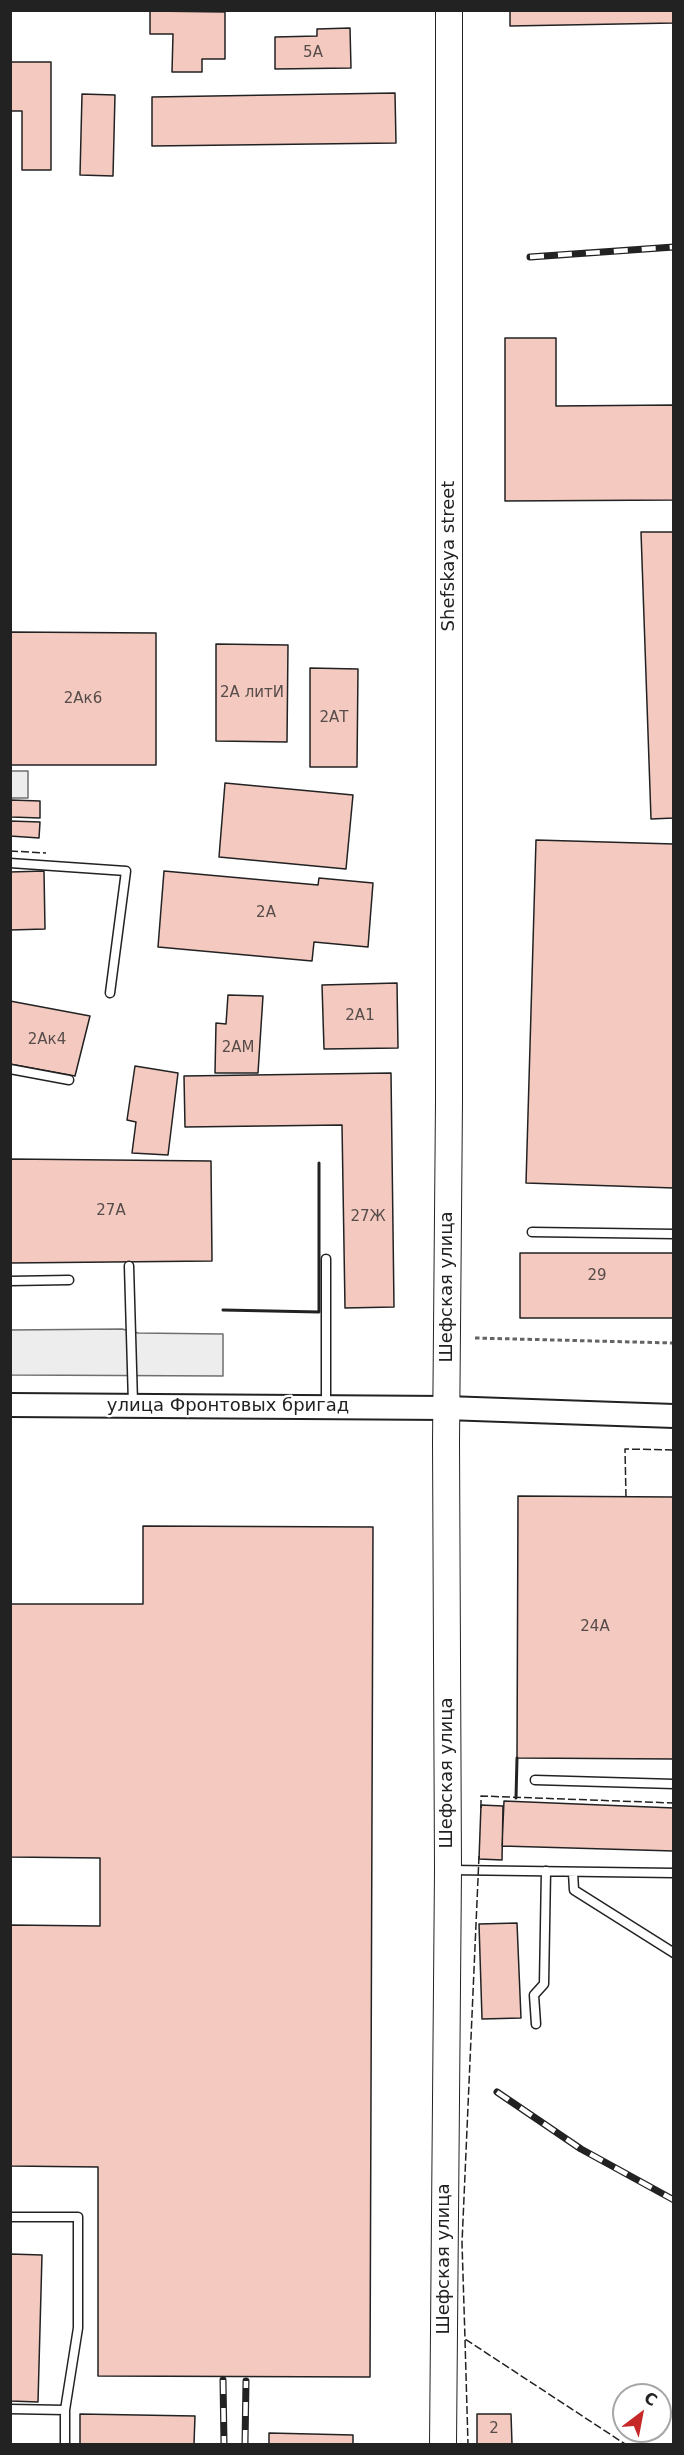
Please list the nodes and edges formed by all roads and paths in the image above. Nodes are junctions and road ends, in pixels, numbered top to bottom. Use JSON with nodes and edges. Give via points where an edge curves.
{"nodes":[{"id":1,"x":449,"y":10,"type":"edge"},
{"id":2,"x":10,"y":863,"type":"edge"},
{"id":3,"x":110,"y":993,"type":"dead end"},
{"id":4,"x":10,"y":1069,"type":"edge"},
{"id":5,"x":69,"y":1080,"type":"dead end"},
{"id":6,"x":532,"y":1233,"type":"dead end"},
{"id":7,"x":674,"y":1234,"type":"edge"},
{"id":8,"x":326,"y":1259,"type":"dead end"},
{"id":9,"x":129,"y":1266,"type":"dead end"},
{"id":10,"x":69,"y":1280,"type":"dead end"},
{"id":11,"x":10,"y":1281,"type":"edge"},
{"id":12,"x":475,"y":1338,"type":"dead end"},
{"id":13,"x":674,"y":1343,"type":"edge"},
{"id":14,"x":10,"y":1405,"type":"edge"},
{"id":15,"x":133,"y":1406,"type":"junction"},
{"id":16,"x":326,"y":1407,"type":"junction"},
{"id":17,"x":446,"y":1408,"type":"junction"},
{"id":18,"x":674,"y":1416,"type":"edge"},
{"id":19,"x":535,"y":1780,"type":"dead end"},
{"id":20,"x":674,"y":1784,"type":"edge"},
{"id":21,"x":448,"y":1870,"type":"junction"},
{"id":22,"x":546,"y":1871,"type":"junction"},
{"id":23,"x":573,"y":1872,"type":"junction"},
{"id":24,"x":674,"y":1874,"type":"edge"},
{"id":25,"x":674,"y":1953,"type":"edge"},
{"id":26,"x":536,"y":2024,"type":"dead end"},
{"id":27,"x":10,"y":2217,"type":"edge"},
{"id":28,"x":10,"y":2409,"type":"edge"},
{"id":29,"x":65,"y":2410,"type":"junction"},
{"id":30,"x":65,"y":2445,"type":"edge"},
{"id":31,"x":443,"y":2445,"type":"edge"}],
"edges":[{"from":1,"to":17,"type":"main road","name":"Шефская улица"},
{"from":2,"to":3,"type":"lane","via":[[126,871]]},
{"from":4,"to":5,"type":"lane"},
{"from":6,"to":7,"type":"lane"},
{"from":8,"to":16,"type":"lane"},
{"from":9,"to":15,"type":"lane"},
{"from":10,"to":11,"type":"lane"},
{"from":12,"to":13,"type":"path"},
{"from":14,"to":15,"type":"main road","name":"улица Фронтовых бригад"},
{"from":15,"to":16,"type":"main road","name":"улица Фронтовых бригад"},
{"from":16,"to":17,"type":"main road","name":"улица Фронтовых бригад"},
{"from":17,"to":18,"type":"main road"},
{"from":17,"to":21,"type":"main road","name":"Шефская улица"},
{"from":19,"to":20,"type":"lane"},
{"from":21,"to":22,"type":"lane"},
{"from":21,"to":31,"type":"main road","name":"Шефская улица"},
{"from":22,"to":23,"type":"lane"},
{"from":22,"to":26,"type":"lane","via":[[544,1984],[534,1995]]},
{"from":23,"to":24,"type":"lane"},
{"from":23,"to":25,"type":"lane","via":[[573,1890]]},
{"from":27,"to":29,"type":"lane","via":[[78,2217],[78,2328]]},
{"from":28,"to":29,"type":"lane"},
{"from":29,"to":30,"type":"lane"}]}
